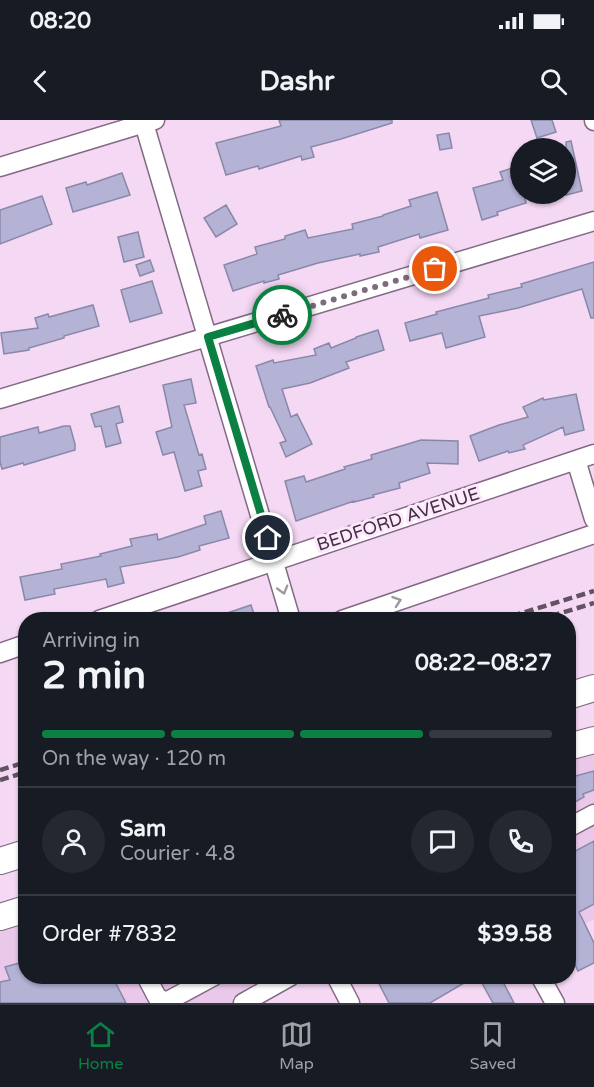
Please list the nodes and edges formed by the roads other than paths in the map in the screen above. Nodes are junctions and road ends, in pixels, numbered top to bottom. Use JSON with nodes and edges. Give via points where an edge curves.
{"nodes":[{"id":1,"x":147,"y":121,"type":"edge"},
{"id":2,"x":0,"y":167,"type":"edge"},
{"id":3,"x":594,"y":221,"type":"edge"},
{"id":4,"x":208,"y":337,"type":"junction"},
{"id":5,"x":0,"y":399,"type":"edge"},
{"id":6,"x":594,"y":454,"type":"edge"},
{"id":7,"x":576,"y":460,"type":"junction"},
{"id":8,"x":594,"y":519,"type":"edge"},
{"id":9,"x":594,"y":534,"type":"edge"},
{"id":10,"x":274,"y":560,"type":"junction"},
{"id":11,"x":122,"y":612,"type":"edge"},
{"id":12,"x":289,"y":612,"type":"edge"},
{"id":13,"x":365,"y":612,"type":"edge"},
{"id":14,"x":18,"y":647,"type":"edge"},
{"id":15,"x":0,"y":653,"type":"edge"},
{"id":16,"x":594,"y":688,"type":"edge"},
{"id":17,"x":576,"y":694,"type":"edge"},
{"id":18,"x":594,"y":740,"type":"edge"},
{"id":19,"x":576,"y":745,"type":"edge"},
{"id":20,"x":594,"y":814,"type":"edge"},
{"id":21,"x":576,"y":824,"type":"edge"},
{"id":22,"x":18,"y":855,"type":"edge"},
{"id":23,"x":0,"y":861,"type":"edge"},
{"id":24,"x":18,"y":911,"type":"edge"},
{"id":25,"x":0,"y":917,"type":"edge"},
{"id":26,"x":150,"y":984,"type":"edge"},
{"id":27,"x":199,"y":984,"type":"edge"},
{"id":28,"x":277,"y":984,"type":"edge"},
{"id":29,"x":340,"y":984,"type":"edge"},
{"id":30,"x":544,"y":984,"type":"edge"},
{"id":31,"x":243,"y":1003,"type":"edge"},
{"id":32,"x":350,"y":1003,"type":"edge"},
{"id":33,"x":555,"y":1003,"type":"edge"}],
"edges":[{"from":1,"to":2,"type":"street"},
{"from":1,"to":4,"type":"street"},
{"from":3,"to":4,"type":"street"},
{"from":4,"to":5,"type":"street"},
{"from":4,"to":10,"type":"street"},
{"from":6,"to":7,"type":"street","name":"BEDFORD AVENUE"},
{"from":7,"to":8,"type":"street"},
{"from":7,"to":10,"type":"street","name":"BEDFORD AVENUE"},
{"from":13,"to":9,"type":"street","one_way":true},
{"from":10,"to":11,"type":"street","name":"BEDFORD AVENUE"},
{"from":10,"to":12,"type":"street","one_way":true},
{"from":14,"to":15,"type":"street"},
{"from":16,"to":17,"type":"highway"},
{"from":18,"to":19,"type":"highway"},
{"from":20,"to":21,"type":"street"},
{"from":22,"to":23,"type":"highway"},
{"from":24,"to":25,"type":"highway"},
{"from":26,"to":27,"type":"street","via":[[157,997],[166,1002]]},
{"from":28,"to":31,"type":"street"},
{"from":29,"to":32,"type":"street"},
{"from":30,"to":33,"type":"street"}]}
